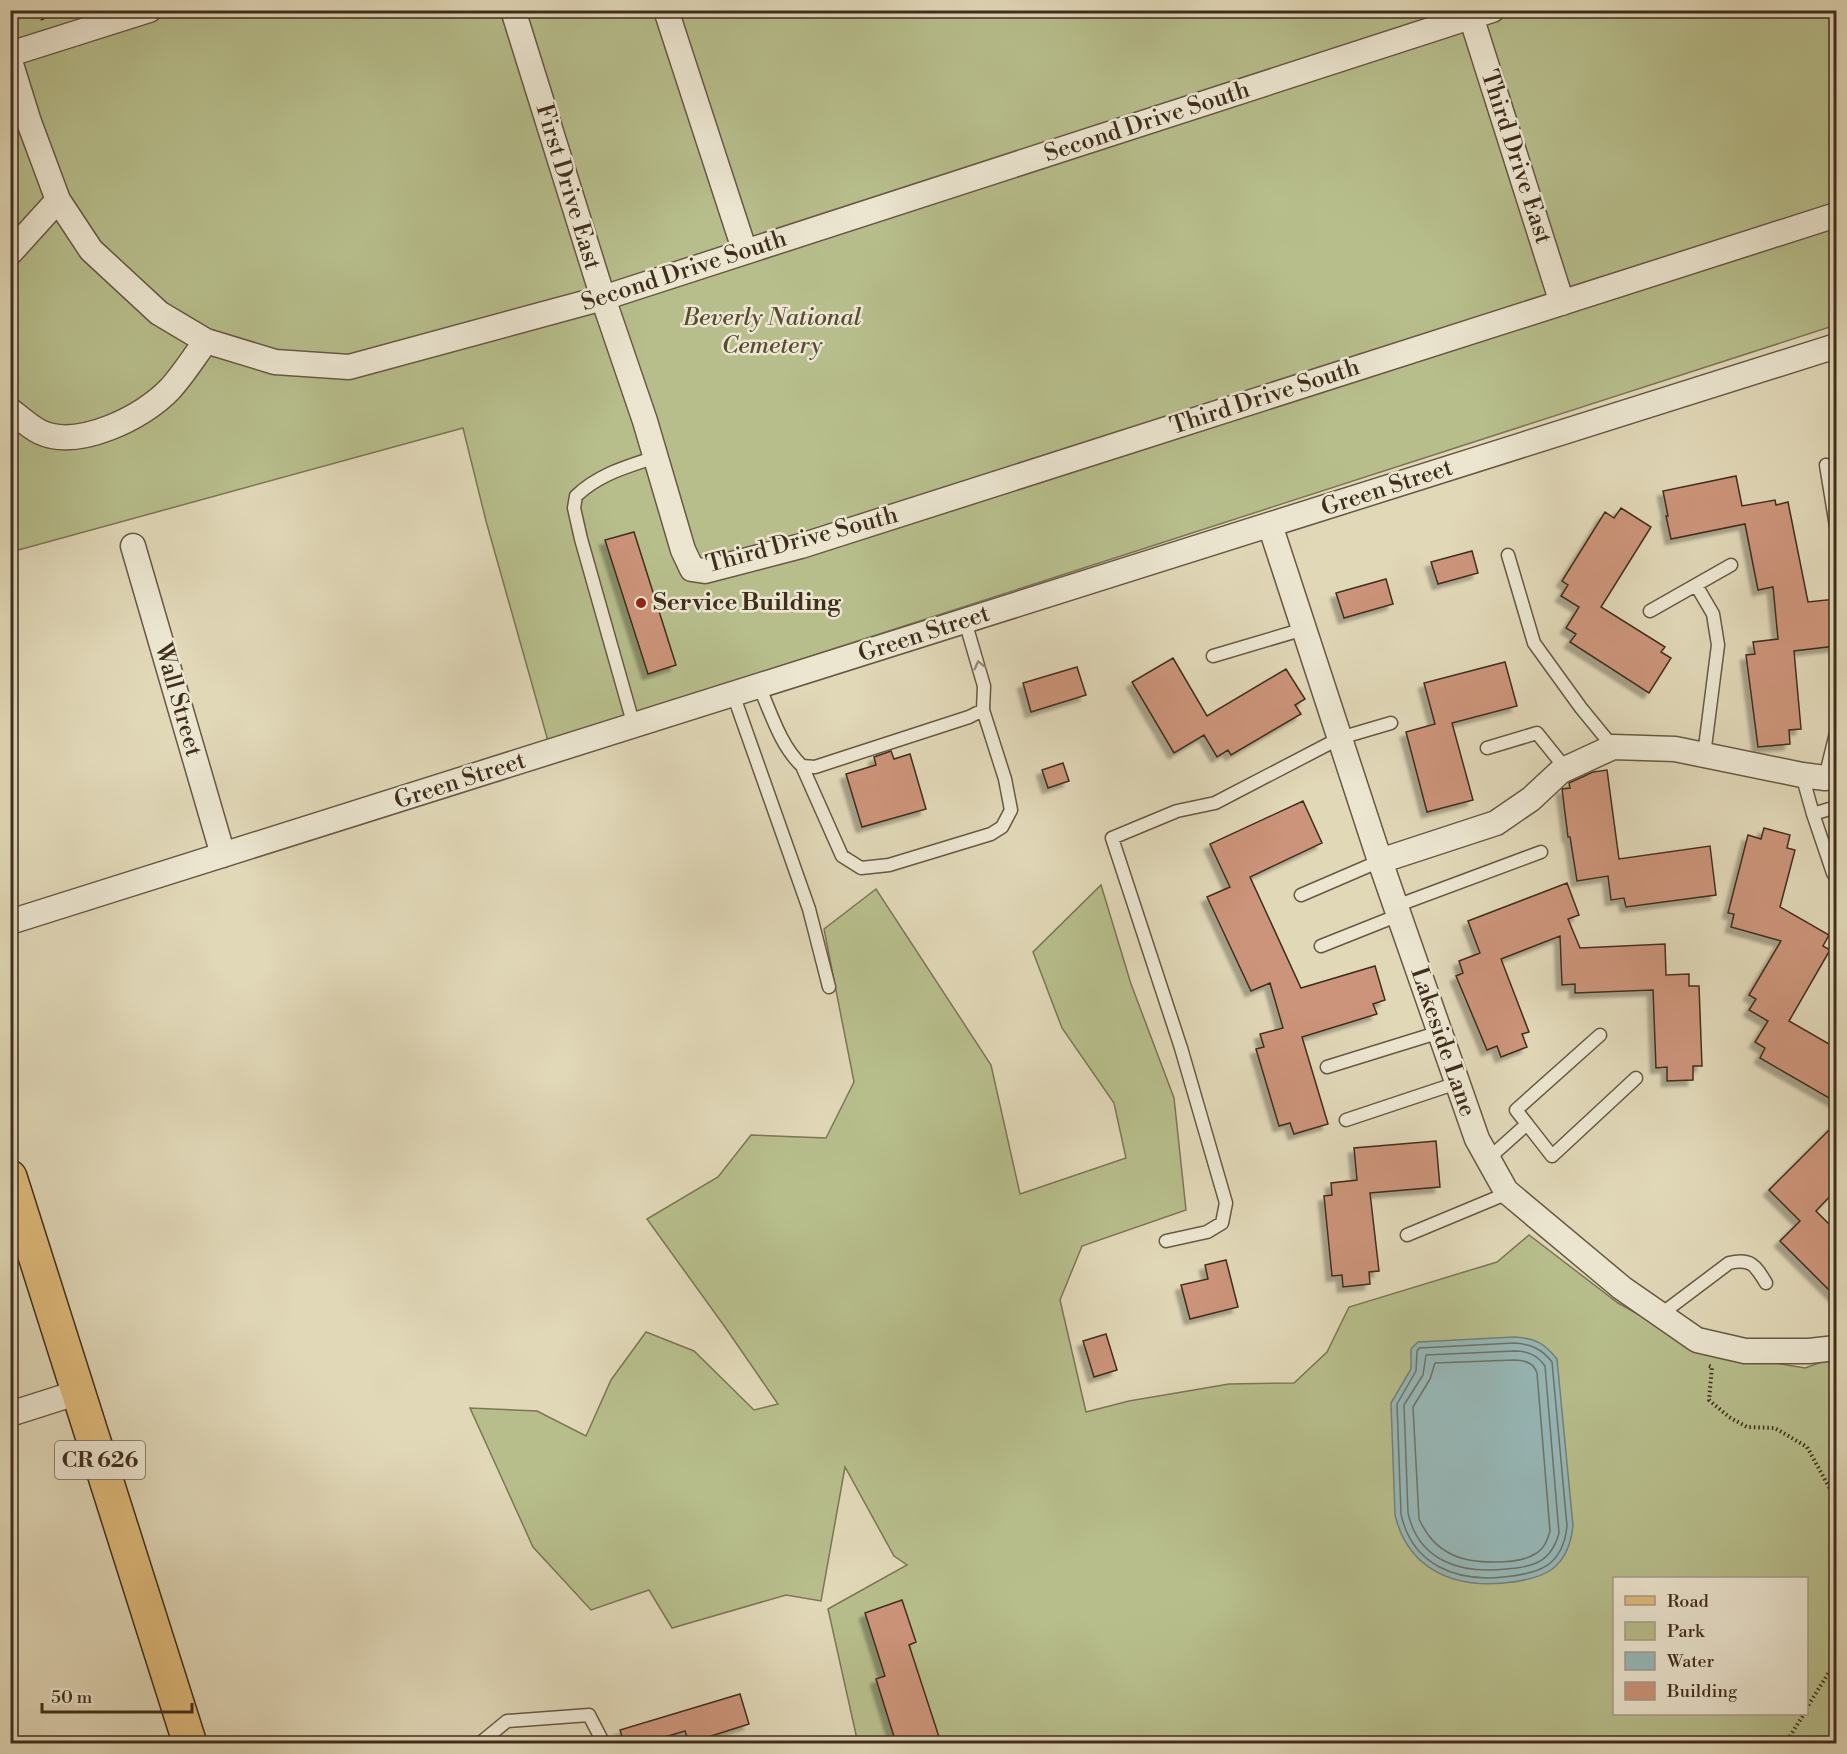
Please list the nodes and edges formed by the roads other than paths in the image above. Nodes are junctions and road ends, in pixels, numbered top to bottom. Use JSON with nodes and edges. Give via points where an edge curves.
{"nodes":[{"id":1,"x":149,"y":10,"type":"edge"},
{"id":2,"x":513,"y":10,"type":"edge"},
{"id":3,"x":666,"y":10,"type":"edge"},
{"id":4,"x":1477,"y":13,"type":"edge"},
{"id":5,"x":10,"y":54,"type":"edge"},
{"id":6,"x":10,"y":61,"type":"edge"},
{"id":7,"x":58,"y":200,"type":"junction"},
{"id":8,"x":1836,"y":215,"type":"edge"},
{"id":9,"x":745,"y":252,"type":"junction"},
{"id":10,"x":10,"y":253,"type":"edge"},
{"id":11,"x":603,"y":298,"type":"junction"},
{"id":12,"x":1562,"y":303,"type":"junction"},
{"id":13,"x":206,"y":341,"type":"junction"},
{"id":14,"x":1836,"y":346,"type":"edge"},
{"id":15,"x":10,"y":410,"type":"edge"},
{"id":16,"x":656,"y":457,"type":"junction"},
{"id":17,"x":1826,"y":465,"type":"dead end"},
{"id":18,"x":1270,"y":525,"type":"junction"},
{"id":19,"x":1836,"y":526,"type":"edge"},
{"id":20,"x":133,"y":546,"type":"dead end"},
{"id":21,"x":1508,"y":555,"type":"dead end"},
{"id":22,"x":1731,"y":565,"type":"dead end"},
{"id":23,"x":692,"y":568,"type":"joint"},
{"id":24,"x":1696,"y":585,"type":"junction"},
{"id":25,"x":1650,"y":611,"type":"dead end"},
{"id":26,"x":966,"y":621,"type":"junction"},
{"id":27,"x":1304,"y":629,"type":"junction"},
{"id":28,"x":1213,"y":656,"type":"dead end"},
{"id":29,"x":759,"y":686,"type":"junction"},
{"id":30,"x":733,"y":694,"type":"junction"},
{"id":31,"x":983,"y":710,"type":"junction"},
{"id":32,"x":1391,"y":723,"type":"dead end"},
{"id":33,"x":634,"y":726,"type":"junction"},
{"id":34,"x":1836,"y":733,"type":"edge"},
{"id":35,"x":1340,"y":738,"type":"junction"},
{"id":36,"x":1613,"y":747,"type":"junction"},
{"id":37,"x":1487,"y":748,"type":"dead end"},
{"id":38,"x":1704,"y":755,"type":"junction"},
{"id":39,"x":802,"y":766,"type":"junction"},
{"id":40,"x":1566,"y":769,"type":"junction"},
{"id":41,"x":1821,"y":777,"type":"edge"},
{"id":42,"x":1836,"y":807,"type":"edge"},
{"id":43,"x":1813,"y":814,"type":"junction"},
{"id":44,"x":1541,"y":852,"type":"dead end"},
{"id":45,"x":223,"y":855,"type":"junction"},
{"id":46,"x":1380,"y":861,"type":"junction"},
{"id":47,"x":1836,"y":878,"type":"edge"},
{"id":48,"x":1301,"y":895,"type":"dead end"},
{"id":49,"x":1398,"y":911,"type":"junction"},
{"id":50,"x":10,"y":922,"type":"edge"},
{"id":51,"x":1321,"y":946,"type":"dead end"},
{"id":52,"x":829,"y":987,"type":"dead end"},
{"id":53,"x":1440,"y":1032,"type":"junction"},
{"id":54,"x":1600,"y":1035,"type":"dead end"},
{"id":55,"x":1327,"y":1067,"type":"dead end"},
{"id":56,"x":1636,"y":1078,"type":"dead end"},
{"id":57,"x":1458,"y":1083,"type":"junction"},
{"id":58,"x":1346,"y":1120,"type":"dead end"},
{"id":59,"x":1527,"y":1124,"type":"junction"},
{"id":60,"x":1488,"y":1159,"type":"junction"},
{"id":61,"x":12,"y":1186,"type":"edge"},
{"id":62,"x":1508,"y":1193,"type":"junction"},
{"id":63,"x":1407,"y":1235,"type":"dead end"},
{"id":64,"x":1166,"y":1241,"type":"dead end"},
{"id":65,"x":1766,"y":1283,"type":"dead end"},
{"id":66,"x":1660,"y":1315,"type":"junction"},
{"id":67,"x":1836,"y":1348,"type":"edge"},
{"id":68,"x":79,"y":1392,"type":"junction"},
{"id":69,"x":10,"y":1414,"type":"edge"},
{"id":70,"x":190,"y":1743,"type":"edge"},
{"id":71,"x":480,"y":1743,"type":"edge"},
{"id":72,"x":604,"y":1743,"type":"edge"}],
"edges":[{"from":1,"to":5,"type":"street"},
{"from":2,"to":11,"type":"street","name":"First Drive East"},
{"from":3,"to":9,"type":"street"},
{"from":4,"to":9,"type":"street","name":"Second Drive South"},
{"from":4,"to":12,"type":"street","name":"Third Drive East"},
{"from":6,"to":7,"type":"street","name":"Second Drive South"},
{"from":7,"to":10,"type":"street"},
{"from":7,"to":13,"type":"street","name":"Second Drive South","via":[[91,250],[159,313]]},
{"from":8,"to":12,"type":"street","name":"Third Drive South"},
{"from":9,"to":11,"type":"street","name":"Second Drive South"},
{"from":11,"to":13,"type":"street","name":"Second Drive South","via":[[348,367],[275,362]]},
{"from":11,"to":16,"type":"street","name":"First Drive East"},
{"from":12,"to":23,"type":"street","name":"Third Drive South","via":[[801,546],[705,571]]},
{"from":13,"to":15,"type":"street","via":[[169,390],[144,411],[112,429],[52,435],[42,433]]},
{"from":14,"to":18,"type":"street","name":"Green Street"},
{"from":16,"to":23,"type":"street","name":"First Drive East"},
{"from":16,"to":33,"type":"lane","via":[[588,484],[576,496],[574,508]]},
{"from":17,"to":19,"type":"lane"},
{"from":18,"to":26,"type":"street","name":"Green Street"},
{"from":18,"to":27,"type":"street","name":"Lakeside Lane"},
{"from":20,"to":45,"type":"street","name":"Wall Street"},
{"from":21,"to":36,"type":"lane","via":[[1534,643]]},
{"from":22,"to":24,"type":"lane"},
{"from":24,"to":25,"type":"lane"},
{"from":24,"to":38,"type":"lane","via":[[1713,614],[1718,645]]},
{"from":26,"to":29,"type":"street","name":"Green Street"},
{"from":31,"to":26,"type":"lane","one_way":true,"via":[[984,686]]},
{"from":27,"to":28,"type":"lane"},
{"from":27,"to":35,"type":"street","name":"Lakeside Lane"},
{"from":29,"to":30,"type":"street","name":"Green Street"},
{"from":29,"to":39,"type":"lane","via":[[780,734]]},
{"from":30,"to":33,"type":"street","name":"Green Street"},
{"from":30,"to":52,"type":"lane","via":[[809,909]]},
{"from":31,"to":39,"type":"lane","via":[[815,767]]},
{"from":31,"to":39,"type":"lane","via":[[1011,810],[1002,827],[991,834],[889,865],[861,868],[842,856]]},
{"from":32,"to":35,"type":"lane"},
{"from":33,"to":45,"type":"street","name":"Green Street"},
{"from":34,"to":41,"type":"lane"},
{"from":35,"to":46,"type":"street","name":"Lakeside Lane"},
{"from":35,"to":64,"type":"lane","via":[[1215,804],[1177,811],[1112,838],[1227,1203],[1222,1223],[1207,1232]]},
{"from":36,"to":38,"type":"street","via":[[1675,749]]},
{"from":36,"to":40,"type":"street"},
{"from":37,"to":40,"type":"lane","via":[[1537,733]]},
{"from":38,"to":41,"type":"street"},
{"from":40,"to":46,"type":"street","via":[[1496,823]]},
{"from":41,"to":43,"type":"lane"},
{"from":42,"to":43,"type":"lane"},
{"from":43,"to":47,"type":"lane"},
{"from":44,"to":49,"type":"lane"},
{"from":45,"to":50,"type":"street","name":"Green Street"},
{"from":46,"to":48,"type":"lane"},
{"from":46,"to":49,"type":"street","name":"Lakeside Lane"},
{"from":49,"to":51,"type":"lane"},
{"from":49,"to":53,"type":"street","name":"Lakeside Lane"},
{"from":53,"to":55,"type":"lane"},
{"from":53,"to":57,"type":"street","name":"Lakeside Lane"},
{"from":54,"to":59,"type":"lane","via":[[1516,1110]]},
{"from":56,"to":59,"type":"lane","via":[[1552,1156]]},
{"from":57,"to":58,"type":"lane"},
{"from":57,"to":60,"type":"street","name":"Lakeside Lane"},
{"from":59,"to":60,"type":"lane"},
{"from":60,"to":62,"type":"street","name":"Lakeside Lane"},
{"from":61,"to":68,"type":"main road","number":"CR 626"},
{"from":62,"to":63,"type":"lane"},
{"from":62,"to":66,"type":"street","name":"Lakeside Lane"},
{"from":65,"to":66,"type":"lane","via":[[1755,1266],[1743,1260],[1729,1263]]},
{"from":66,"to":67,"type":"street","name":"Lakeside Lane","via":[[1697,1340],[1745,1351]]},
{"from":68,"to":69,"type":"street"},
{"from":68,"to":70,"type":"main road","number":"CR 626"},
{"from":71,"to":72,"type":"lane","via":[[507,1721],[589,1715]]}]}
